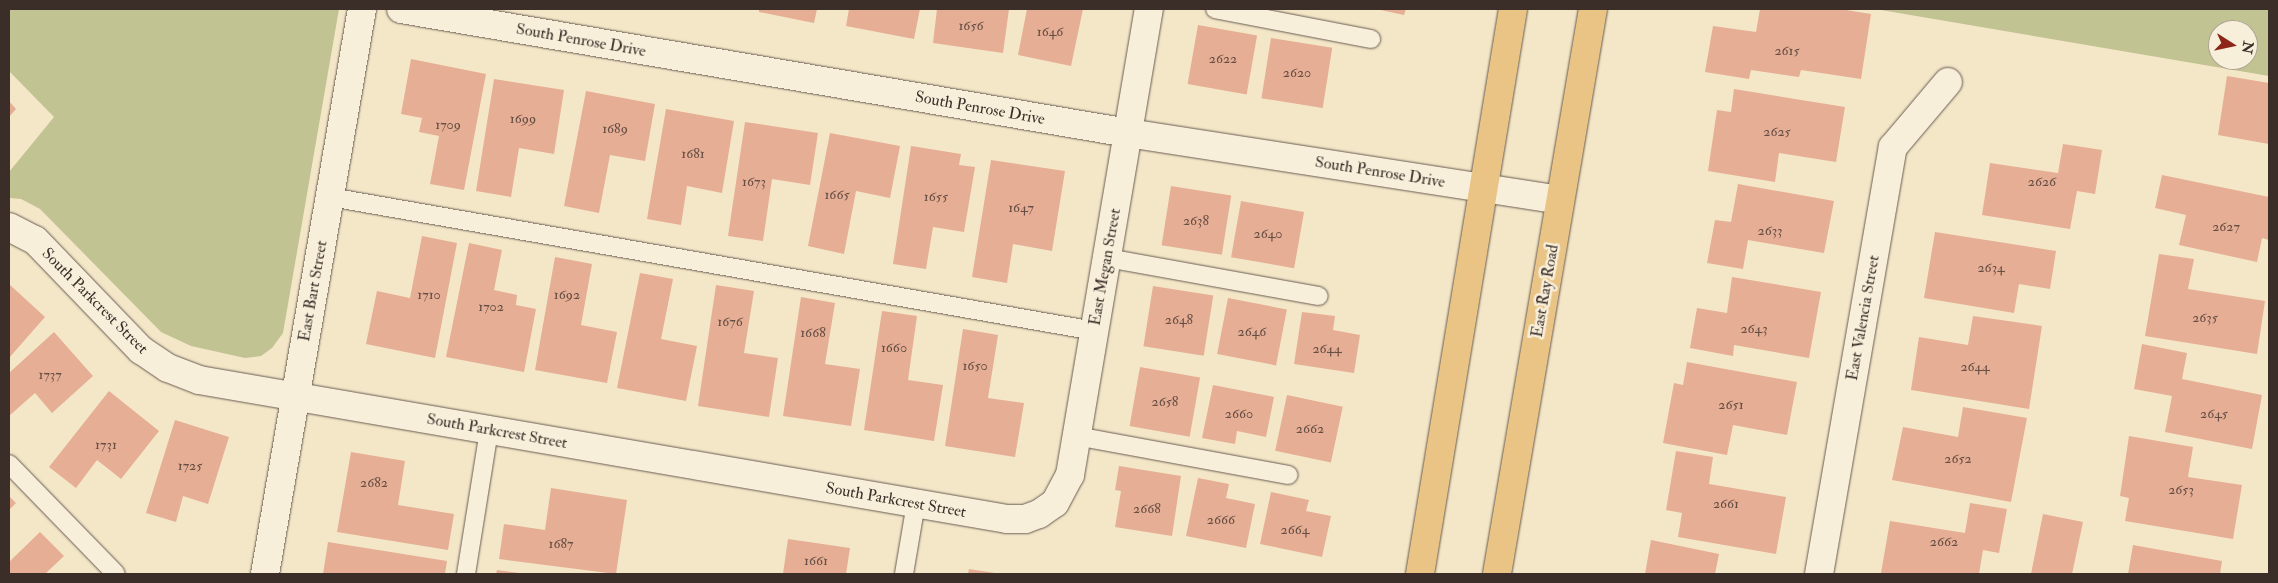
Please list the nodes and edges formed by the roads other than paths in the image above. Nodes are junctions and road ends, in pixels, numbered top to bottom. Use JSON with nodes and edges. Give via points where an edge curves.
{"nodes":[{"id":1,"x":362,"y":9,"type":"edge"},
{"id":2,"x":401,"y":9,"type":"edge"},
{"id":3,"x":1149,"y":9,"type":"edge"},
{"id":4,"x":1215,"y":9,"type":"edge"},
{"id":5,"x":1513,"y":9,"type":"edge"},
{"id":6,"x":1593,"y":9,"type":"edge"},
{"id":7,"x":1371,"y":38,"type":"dead end"},
{"id":8,"x":1948,"y":82,"type":"dead end"},
{"id":9,"x":1128,"y":134,"type":"junction"},
{"id":10,"x":1485,"y":188,"type":"junction"},
{"id":11,"x":330,"y":196,"type":"junction"},
{"id":12,"x":1560,"y":200,"type":"junction"},
{"id":13,"x":9,"y":227,"type":"edge"},
{"id":14,"x":1107,"y":258,"type":"junction"},
{"id":15,"x":1319,"y":296,"type":"dead end"},
{"id":16,"x":1095,"y":331,"type":"junction"},
{"id":17,"x":295,"y":397,"type":"junction"},
{"id":18,"x":489,"y":430,"type":"junction"},
{"id":19,"x":1076,"y":436,"type":"junction"},
{"id":20,"x":9,"y":464,"type":"edge"},
{"id":21,"x":1288,"y":475,"type":"dead end"},
{"id":22,"x":916,"y":503,"type":"junction"},
{"id":23,"x":1039,"y":514,"type":"joint"},
{"id":24,"x":116,"y":574,"type":"edge"},
{"id":25,"x":265,"y":574,"type":"edge"},
{"id":26,"x":466,"y":574,"type":"edge"},
{"id":27,"x":904,"y":574,"type":"edge"},
{"id":28,"x":1420,"y":574,"type":"edge"},
{"id":29,"x":1497,"y":574,"type":"edge"},
{"id":30,"x":1819,"y":574,"type":"edge"}],
"edges":[{"from":1,"to":11,"type":"street","name":"East Bart Street"},
{"from":2,"to":9,"type":"street","name":"South Penrose Drive"},
{"from":3,"to":9,"type":"street","name":"East Megan Street"},
{"from":4,"to":7,"type":"lane"},
{"from":5,"to":10,"type":"main road"},
{"from":6,"to":12,"type":"main road","name":"East Ray Road"},
{"from":8,"to":30,"type":"street","name":"East Valencia Street","via":[[1892,147]]},
{"from":9,"to":10,"type":"street","name":"South Penrose Drive"},
{"from":9,"to":14,"type":"street","name":"East Megan Street"},
{"from":10,"to":12,"type":"street","name":"South Penrose Drive"},
{"from":10,"to":28,"type":"main road"},
{"from":11,"to":16,"type":"lane"},
{"from":11,"to":17,"type":"street","name":"East Bart Street"},
{"from":12,"to":29,"type":"main road","name":"East Ray Road"},
{"from":13,"to":17,"type":"street","name":"South Parkcrest Street","via":[[35,240],[134,344],[158,362],[199,380]]},
{"from":14,"to":15,"type":"lane"},
{"from":14,"to":16,"type":"street","name":"East Megan Street"},
{"from":16,"to":19,"type":"street","name":"East Megan Street"},
{"from":17,"to":18,"type":"street","name":"South Parkcrest Street"},
{"from":17,"to":25,"type":"street","name":"East Bart Street"},
{"from":18,"to":22,"type":"street","name":"South Parkcrest Street"},
{"from":18,"to":26,"type":"lane"},
{"from":19,"to":21,"type":"lane"},
{"from":19,"to":23,"type":"street","name":"East Megan Street","via":[[1066,487],[1055,503]]},
{"from":20,"to":24,"type":"lane"},
{"from":22,"to":23,"type":"street","name":"South Parkcrest Street","via":[[1007,519]]},
{"from":22,"to":27,"type":"lane"}]}
